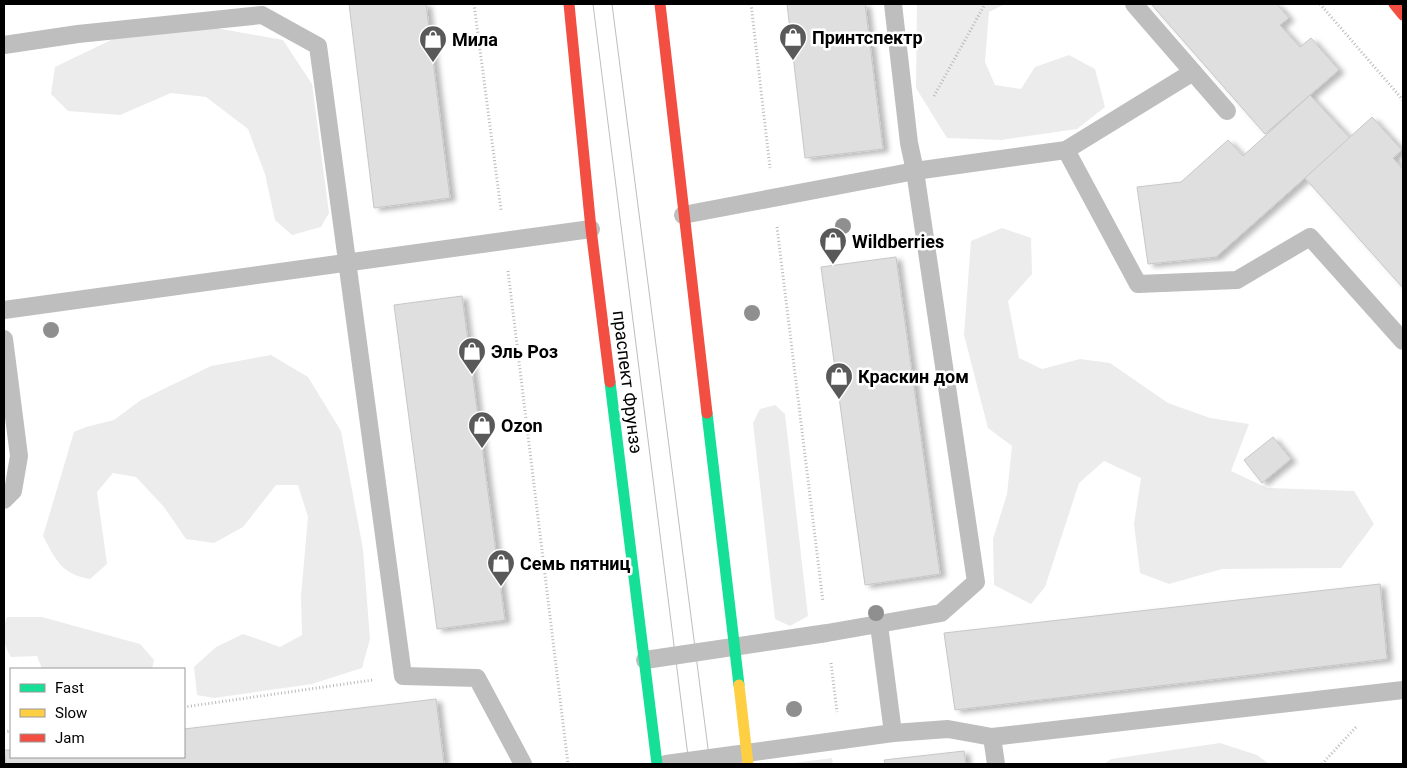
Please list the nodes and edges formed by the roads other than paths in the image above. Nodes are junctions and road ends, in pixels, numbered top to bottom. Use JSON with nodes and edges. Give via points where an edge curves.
{"nodes":[{"id":1,"x":569,"y":4,"type":"edge"},
{"id":2,"x":660,"y":4,"type":"edge"},
{"id":3,"x":893,"y":4,"type":"edge"},
{"id":4,"x":1134,"y":4,"type":"edge"},
{"id":5,"x":1394,"y":4,"type":"edge"},
{"id":6,"x":1403,"y":15,"type":"edge"},
{"id":7,"x":4,"y":45,"type":"edge"},
{"id":8,"x":1193,"y":72,"type":"junction"},
{"id":9,"x":1227,"y":111,"type":"dead end"},
{"id":10,"x":1066,"y":150,"type":"junction"},
{"id":11,"x":915,"y":171,"type":"junction"},
{"id":12,"x":683,"y":215,"type":"junction"},
{"id":13,"x":590,"y":229,"type":"junction"},
{"id":14,"x":347,"y":262,"type":"junction"},
{"id":15,"x":4,"y":310,"type":"edge"},
{"id":16,"x":4,"y":339,"type":"edge"},
{"id":17,"x":1403,"y":342,"type":"edge"},
{"id":18,"x":4,"y":500,"type":"edge"},
{"id":19,"x":879,"y":625,"type":"junction"},
{"id":20,"x":735,"y":648,"type":"junction"},
{"id":21,"x":646,"y":660,"type":"junction"},
{"id":22,"x":1403,"y":690,"type":"edge"},
{"id":23,"x":893,"y":733,"type":"junction"},
{"id":24,"x":992,"y":737,"type":"junction"},
{"id":25,"x":747,"y":759,"type":"edge"},
{"id":26,"x":523,"y":764,"type":"edge"},
{"id":27,"x":657,"y":764,"type":"edge"},
{"id":28,"x":666,"y":764,"type":"edge"},
{"id":29,"x":996,"y":764,"type":"edge"}],
"edges":[{"from":1,"to":13,"type":"main road","name":"праспект Фрунзэ"},
{"from":2,"to":12,"type":"main road"},
{"from":3,"to":11,"type":"lane"},
{"from":4,"to":8,"type":"lane"},
{"from":5,"to":6,"type":"main road"},
{"from":7,"to":14,"type":"lane","via":[[262,15],[318,46]]},
{"from":8,"to":9,"type":"lane"},
{"from":8,"to":10,"type":"lane"},
{"from":10,"to":11,"type":"lane"},
{"from":10,"to":17,"type":"lane","via":[[1138,284],[1237,280],[1310,237]]},
{"from":11,"to":12,"type":"lane"},
{"from":11,"to":19,"type":"lane","via":[[976,582],[941,613]]},
{"from":12,"to":20,"type":"main road"},
{"from":13,"to":14,"type":"lane"},
{"from":13,"to":21,"type":"main road","name":"праспект Фрунзэ"},
{"from":14,"to":15,"type":"lane"},
{"from":14,"to":26,"type":"lane","via":[[404,676],[477,678]]},
{"from":16,"to":18,"type":"lane","via":[[19,456],[13,491]]},
{"from":19,"to":20,"type":"lane"},
{"from":19,"to":23,"type":"lane"},
{"from":20,"to":21,"type":"lane"},
{"from":20,"to":25,"type":"main road"},
{"from":21,"to":27,"type":"main road","name":"праспект Фрунзэ"},
{"from":22,"to":24,"type":"lane"},
{"from":23,"to":24,"type":"lane","via":[[948,730]]},
{"from":23,"to":25,"type":"lane"},
{"from":24,"to":29,"type":"lane"},
{"from":25,"to":28,"type":"lane"}]}
